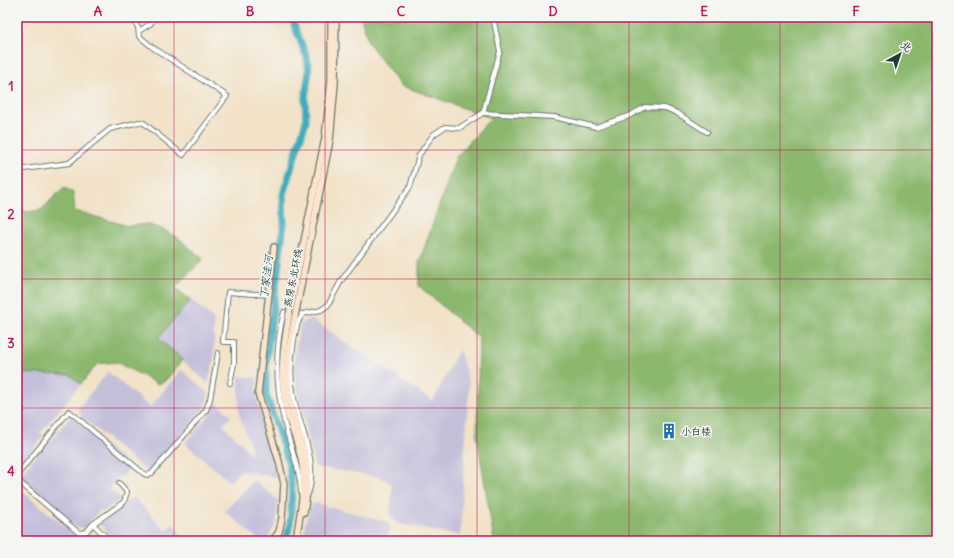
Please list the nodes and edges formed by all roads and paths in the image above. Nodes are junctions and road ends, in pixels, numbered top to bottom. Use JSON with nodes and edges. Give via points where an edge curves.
{"nodes":[{"id":1,"x":133,"y":17,"type":"edge"},
{"id":2,"x":156,"y":17,"type":"edge"},
{"id":3,"x":331,"y":17,"type":"edge"},
{"id":4,"x":336,"y":17,"type":"edge"},
{"id":5,"x":493,"y":17,"type":"edge"},
{"id":6,"x":139,"y":31,"type":"junction"},
{"id":7,"x":483,"y":113,"type":"junction"},
{"id":8,"x":707,"y":132,"type":"dead end"},
{"id":9,"x":17,"y":170,"type":"edge"},
{"id":10,"x":274,"y":247,"type":"dead end"},
{"id":11,"x":269,"y":295,"type":"junction"},
{"id":12,"x":303,"y":314,"type":"junction"},
{"id":13,"x":292,"y":315,"type":"junction"},
{"id":14,"x":218,"y":353,"type":"dead end"},
{"id":15,"x":230,"y":383,"type":"dead end"},
{"id":16,"x":17,"y":475,"type":"edge"},
{"id":17,"x":17,"y":480,"type":"edge"},
{"id":18,"x":119,"y":483,"type":"dead end"},
{"id":19,"x":303,"y":504,"type":"junction"},
{"id":20,"x":93,"y":524,"type":"junction"},
{"id":21,"x":110,"y":541,"type":"edge"},
{"id":22,"x":272,"y":541,"type":"edge"},
{"id":23,"x":297,"y":541,"type":"edge"}],
"edges":[{"from":1,"to":6,"type":"street"},
{"from":2,"to":6,"type":"street"},
{"from":3,"to":13,"type":"main road","name":"燕房东北环线","bridge":true,"via":[[331,82],[325,138]]},
{"from":4,"to":13,"type":"main road","name":"燕房东北环线","bridge":true,"via":[[335,83],[330,140]]},
{"from":5,"to":7,"type":"street","via":[[500,52]]},
{"from":6,"to":9,"type":"street","via":[[139,36],[152,47],[227,96],[183,155],[144,123],[139,122],[110,129],[69,163]]},
{"from":7,"to":8,"type":"street","via":[[554,117],[596,127],[629,116],[645,107],[665,108]]},
{"from":7,"to":12,"type":"street","via":[[459,128],[445,127],[434,134],[419,155],[410,187],[341,281],[328,305],[321,310]]},
{"from":10,"to":11,"type":"main road"},
{"from":11,"to":15,"type":"street","via":[[228,292],[223,342],[234,342],[234,364]]},
{"from":11,"to":22,"type":"main road","via":[[258,393],[284,484],[282,518]]},
{"from":12,"to":19,"type":"street","via":[[298,322],[294,344],[292,378],[294,398],[312,474],[310,490]]},
{"from":12,"to":19,"type":"street","via":[[284,312],[275,374]]},
{"from":13,"to":19,"type":"main road","name":"燕房东北环线","via":[[287,378],[292,412],[306,460],[308,483]]},
{"from":14,"to":16,"type":"street","via":[[206,410],[152,473],[143,473],[69,411]]},
{"from":17,"to":20,"type":"street","via":[[79,533],[86,532]]},
{"from":18,"to":20,"type":"street","via":[[126,492],[124,502]]},
{"from":19,"to":23,"type":"main road","name":"燕房东北环线"},
{"from":20,"to":21,"type":"street"}]}
